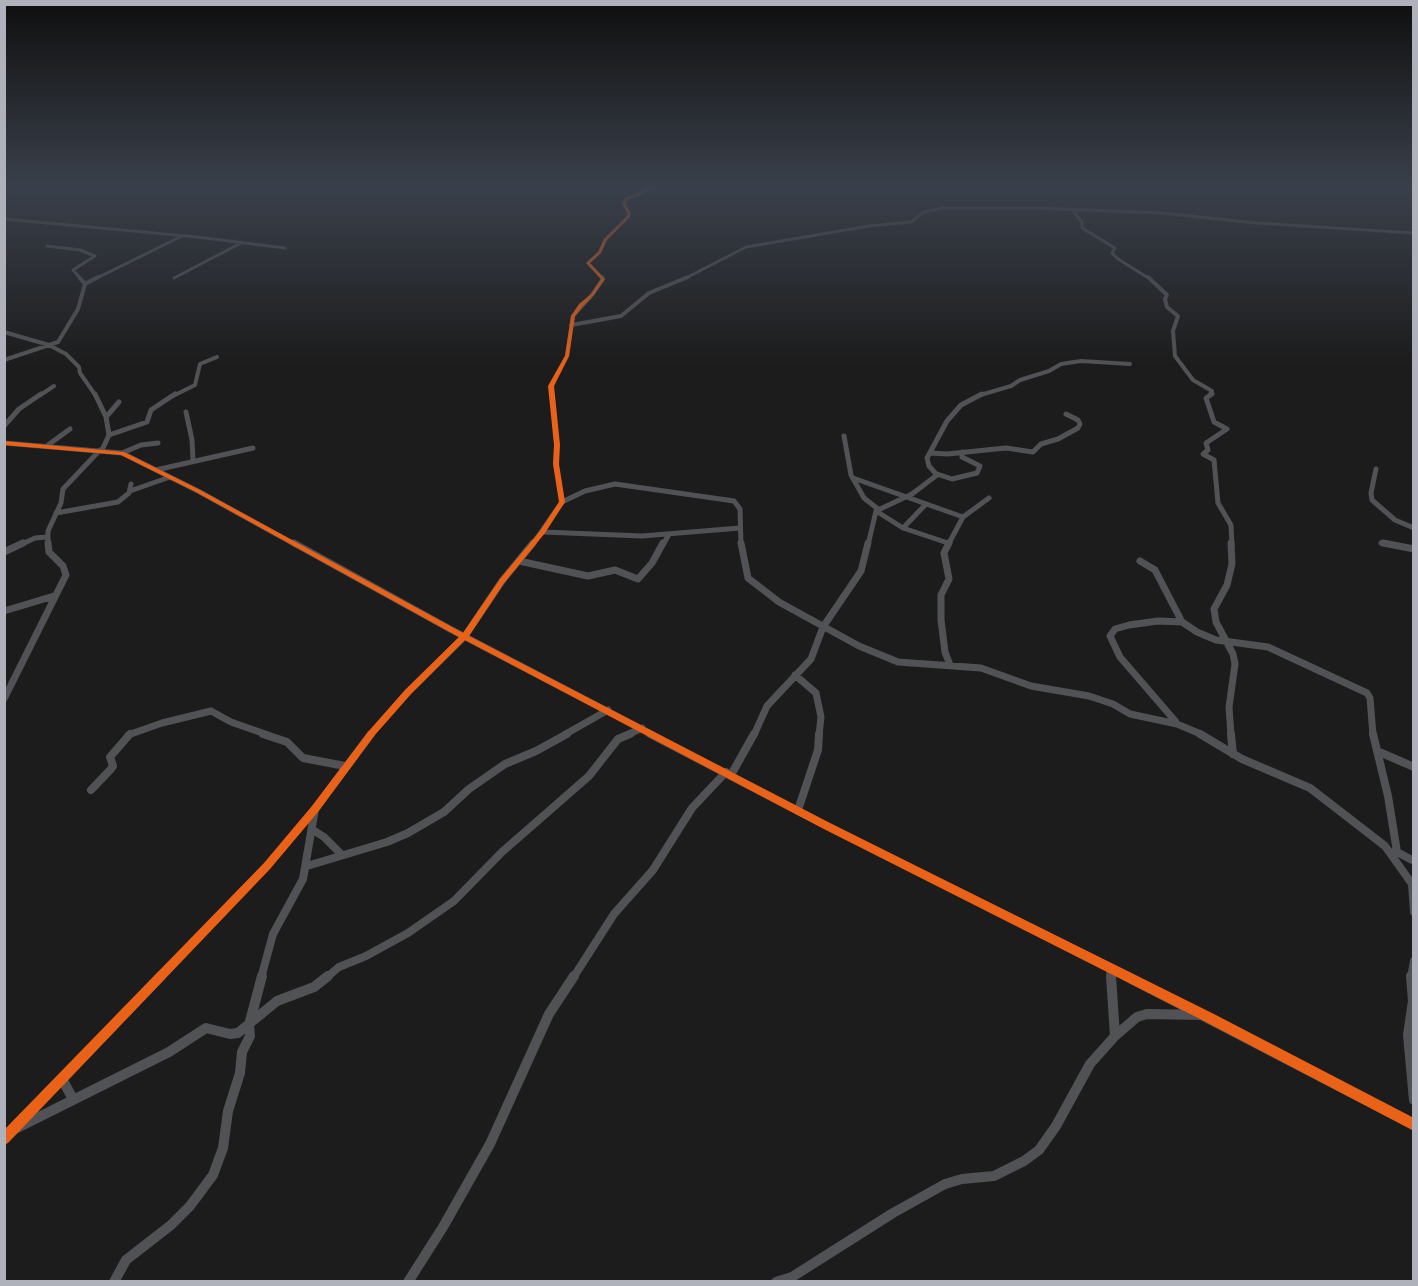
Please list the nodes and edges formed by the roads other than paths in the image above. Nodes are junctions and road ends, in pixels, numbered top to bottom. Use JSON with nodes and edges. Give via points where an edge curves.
{"nodes":[{"id":1,"x":47,"y":246,"type":"dead end"},
{"id":2,"x":163,"y":246,"type":"edge"},
{"id":3,"x":235,"y":246,"type":"edge"},
{"id":4,"x":268,"y":246,"type":"edge"},
{"id":5,"x":603,"y":246,"type":"edge"},
{"id":6,"x":751,"y":246,"type":"edge"},
{"id":7,"x":1112,"y":246,"type":"edge"},
{"id":8,"x":285,"y":248,"type":"dead end"},
{"id":9,"x":174,"y":278,"type":"dead end"},
{"id":10,"x":85,"y":284,"type":"junction"},
{"id":11,"x":571,"y":325,"type":"junction"},
{"id":12,"x":4,"y":332,"type":"edge"},
{"id":13,"x":49,"y":345,"type":"junction"},
{"id":14,"x":217,"y":357,"type":"dead end"},
{"id":15,"x":4,"y":360,"type":"edge"},
{"id":16,"x":1130,"y":364,"type":"dead end"},
{"id":17,"x":54,"y":386,"type":"dead end"},
{"id":18,"x":119,"y":402,"type":"dead end"},
{"id":19,"x":186,"y":412,"type":"dead end"},
{"id":20,"x":1066,"y":414,"type":"dead end"},
{"id":21,"x":106,"y":417,"type":"junction"},
{"id":22,"x":4,"y":426,"type":"edge"},
{"id":23,"x":70,"y":429,"type":"dead end"},
{"id":24,"x":109,"y":435,"type":"junction"},
{"id":25,"x":844,"y":436,"type":"dead end"},
{"id":26,"x":158,"y":443,"type":"dead end"},
{"id":27,"x":4,"y":445,"type":"edge"},
{"id":28,"x":48,"y":445,"type":"junction"},
{"id":29,"x":253,"y":448,"type":"dead end"},
{"id":30,"x":101,"y":450,"type":"junction"},
{"id":31,"x":962,"y":452,"type":"junction"},
{"id":32,"x":122,"y":453,"type":"junction"},
{"id":33,"x":930,"y":453,"type":"junction"},
{"id":34,"x":193,"y":461,"type":"junction"},
{"id":35,"x":1376,"y":468,"type":"dead end"},
{"id":36,"x":156,"y":470,"type":"junction"},
{"id":37,"x":937,"y":474,"type":"junction"},
{"id":38,"x":170,"y":477,"type":"junction"},
{"id":39,"x":853,"y":478,"type":"junction"},
{"id":40,"x":903,"y":498,"type":"junction"},
{"id":41,"x":989,"y":498,"type":"dead end"},
{"id":42,"x":561,"y":502,"type":"junction"},
{"id":43,"x":926,"y":504,"type":"junction"},
{"id":44,"x":877,"y":510,"type":"junction"},
{"id":45,"x":56,"y":513,"type":"junction"},
{"id":46,"x":963,"y":518,"type":"junction"},
{"id":47,"x":740,"y":528,"type":"junction"},
{"id":48,"x":903,"y":528,"type":"junction"},
{"id":49,"x":1413,"y":528,"type":"edge"},
{"id":50,"x":543,"y":532,"type":"junction"},
{"id":51,"x":669,"y":534,"type":"junction"},
{"id":52,"x":47,"y":537,"type":"junction"},
{"id":53,"x":948,"y":543,"type":"junction"},
{"id":54,"x":1381,"y":543,"type":"dead end"},
{"id":55,"x":1411,"y":548,"type":"edge"},
{"id":56,"x":4,"y":552,"type":"edge"},
{"id":57,"x":1413,"y":555,"type":"edge"},
{"id":58,"x":519,"y":561,"type":"junction"},
{"id":59,"x":1140,"y":561,"type":"dead end"},
{"id":60,"x":54,"y":596,"type":"junction"},
{"id":61,"x":4,"y":610,"type":"edge"},
{"id":62,"x":1182,"y":622,"type":"junction"},
{"id":63,"x":823,"y":627,"type":"junction"},
{"id":64,"x":465,"y":636,"type":"junction"},
{"id":65,"x":1227,"y":642,"type":"junction"},
{"id":66,"x":950,"y":665,"type":"junction"},
{"id":67,"x":795,"y":675,"type":"junction"},
{"id":68,"x":4,"y":699,"type":"edge"},
{"id":69,"x":608,"y":710,"type":"junction"},
{"id":70,"x":1177,"y":724,"type":"junction"},
{"id":71,"x":642,"y":728,"type":"junction"},
{"id":72,"x":1377,"y":751,"type":"junction"},
{"id":73,"x":1233,"y":754,"type":"junction"},
{"id":74,"x":345,"y":766,"type":"junction"},
{"id":75,"x":1413,"y":767,"type":"edge"},
{"id":76,"x":729,"y":773,"type":"junction"},
{"id":77,"x":91,"y":790,"type":"dead end"},
{"id":78,"x":315,"y":809,"type":"junction"},
{"id":79,"x":798,"y":810,"type":"junction"},
{"id":80,"x":313,"y":830,"type":"junction"},
{"id":81,"x":1385,"y":846,"type":"junction"},
{"id":82,"x":1396,"y":852,"type":"junction"},
{"id":83,"x":342,"y":855,"type":"junction"},
{"id":84,"x":1413,"y":861,"type":"edge"},
{"id":85,"x":307,"y":866,"type":"junction"},
{"id":86,"x":1413,"y":912,"type":"edge"},
{"id":87,"x":1413,"y":961,"type":"edge"},
{"id":88,"x":1110,"y":969,"type":"junction"},
{"id":89,"x":1203,"y":1014,"type":"junction"},
{"id":90,"x":249,"y":1025,"type":"junction"},
{"id":91,"x":1115,"y":1036,"type":"junction"},
{"id":92,"x":62,"y":1079,"type":"junction"},
{"id":93,"x":73,"y":1099,"type":"junction"},
{"id":94,"x":1413,"y":1100,"type":"edge"},
{"id":95,"x":1413,"y":1125,"type":"edge"},
{"id":96,"x":12,"y":1131,"type":"junction"},
{"id":97,"x":4,"y":1139,"type":"edge"},
{"id":98,"x":114,"y":1281,"type":"edge"},
{"id":99,"x":408,"y":1281,"type":"edge"},
{"id":100,"x":776,"y":1281,"type":"edge"}],
"edges":[{"from":1,"to":10,"type":"street","via":[[95,256],[74,270]]},
{"from":2,"to":10,"type":"street"},
{"from":3,"to":9,"type":"street"},
{"from":4,"to":8,"type":"street"},
{"from":5,"to":11,"type":"street","via":[[588,263],[603,280],[578,308]]},
{"from":6,"to":11,"type":"street","via":[[696,275],[652,291],[621,316]]},
{"from":7,"to":65,"type":"street","via":[[1118,259],[1152,280],[1167,295],[1167,307],[1178,316],[1173,331],[1175,356],[1193,380],[1212,391],[1206,398],[1214,422],[1227,429],[1206,443],[1208,450],[1203,454],[1214,460],[1218,503],[1231,525],[1232,564],[1227,585],[1214,609]]},
{"from":10,"to":13,"type":"street","via":[[66,331],[58,342]]},
{"from":11,"to":42,"type":"street","via":[[567,356],[551,386]]},
{"from":12,"to":13,"type":"street"},
{"from":13,"to":15,"type":"street"},
{"from":13,"to":21,"type":"street","via":[[80,367],[80,374]]},
{"from":14,"to":24,"type":"street","via":[[200,364],[195,385],[151,410],[147,422]]},
{"from":16,"to":33,"type":"street","via":[[1066,363],[976,396],[949,419]]},
{"from":17,"to":22,"type":"street","via":[[19,409]]},
{"from":18,"to":21,"type":"street"},
{"from":19,"to":34,"type":"street"},
{"from":20,"to":31,"type":"street","via":[[1078,420],[1078,428],[1041,444],[1033,452],[1006,448]]},
{"from":21,"to":24,"type":"street"},
{"from":23,"to":28,"type":"street"},
{"from":24,"to":30,"type":"street"},
{"from":25,"to":39,"type":"street","via":[[847,465]]},
{"from":26,"to":32,"type":"street"},
{"from":27,"to":28,"type":"street"},
{"from":28,"to":30,"type":"street"},
{"from":29,"to":34,"type":"street"},
{"from":30,"to":32,"type":"street"},
{"from":30,"to":45,"type":"street","via":[[63,489]]},
{"from":31,"to":33,"type":"street"},
{"from":31,"to":37,"type":"street","via":[[962,457],[980,466],[977,473],[952,479]]},
{"from":32,"to":36,"type":"street"},
{"from":33,"to":37,"type":"street","via":[[928,464]]},
{"from":34,"to":36,"type":"street"},
{"from":35,"to":49,"type":"street","via":[[1372,500]]},
{"from":36,"to":38,"type":"street"},
{"from":37,"to":40,"type":"street"},
{"from":38,"to":45,"type":"street","via":[[130,487],[124,499],[116,503]]},
{"from":38,"to":64,"type":"street"},
{"from":39,"to":40,"type":"street"},
{"from":39,"to":44,"type":"street","via":[[864,498]]},
{"from":40,"to":43,"type":"street"},
{"from":40,"to":44,"type":"street"},
{"from":41,"to":46,"type":"street"},
{"from":42,"to":47,"type":"street","via":[[605,484],[624,484],[734,501],[740,509]]},
{"from":42,"to":50,"type":"street"},
{"from":43,"to":46,"type":"street"},
{"from":43,"to":48,"type":"street"},
{"from":44,"to":48,"type":"street"},
{"from":44,"to":63,"type":"street","via":[[861,571]]},
{"from":45,"to":52,"type":"street"},
{"from":46,"to":53,"type":"street"},
{"from":47,"to":51,"type":"street"},
{"from":47,"to":63,"type":"street","via":[[748,578],[779,602]]},
{"from":48,"to":53,"type":"street"},
{"from":50,"to":51,"type":"street"},
{"from":50,"to":58,"type":"street"},
{"from":51,"to":58,"type":"street","via":[[638,579],[615,570],[588,576]]},
{"from":52,"to":56,"type":"street","via":[[35,538]]},
{"from":52,"to":60,"type":"street","via":[[49,552],[66,575]]},
{"from":53,"to":66,"type":"street","via":[[944,553],[949,579],[940,600]]},
{"from":54,"to":55,"type":"street"},
{"from":55,"to":57,"type":"street"},
{"from":58,"to":64,"type":"street"},
{"from":59,"to":62,"type":"street","via":[[1155,570]]},
{"from":60,"to":61,"type":"street"},
{"from":60,"to":68,"type":"street"},
{"from":62,"to":65,"type":"street","via":[[1207,637]]},
{"from":62,"to":70,"type":"street","via":[[1129,625],[1115,629],[1110,636],[1120,657]]},
{"from":63,"to":66,"type":"street","via":[[898,662]]},
{"from":63,"to":67,"type":"street","via":[[814,654]]},
{"from":64,"to":69,"type":"street"},
{"from":64,"to":74,"type":"street","via":[[408,692]]},
{"from":65,"to":72,"type":"street","via":[[1262,645],[1367,693]]},
{"from":65,"to":73,"type":"street","via":[[1235,664],[1229,707]]},
{"from":66,"to":70,"type":"street","via":[[981,668],[1031,686],[1089,696],[1130,714]]},
{"from":67,"to":76,"type":"street","via":[[767,706],[752,741]]},
{"from":67,"to":79,"type":"street","via":[[816,693],[821,717],[818,750]]},
{"from":69,"to":71,"type":"street"},
{"from":69,"to":83,"type":"street","via":[[505,764],[427,823],[387,842]]},
{"from":70,"to":73,"type":"street"},
{"from":71,"to":76,"type":"street"},
{"from":71,"to":90,"type":"street","via":[[618,738],[589,776],[502,852],[454,901],[383,947],[339,967],[314,987],[277,1001]]},
{"from":72,"to":75,"type":"street"},
{"from":72,"to":82,"type":"street"},
{"from":73,"to":81,"type":"street","via":[[1317,793]]},
{"from":74,"to":77,"type":"street","via":[[303,758],[287,742],[211,711],[129,734],[110,757],[111,769]]},
{"from":74,"to":78,"type":"street"},
{"from":76,"to":79,"type":"street"},
{"from":76,"to":99,"type":"street","via":[[692,808],[653,870],[614,914],[555,1004],[490,1144]]},
{"from":78,"to":80,"type":"street"},
{"from":78,"to":92,"type":"street","via":[[267,866]]},
{"from":79,"to":88,"type":"street"},
{"from":80,"to":83,"type":"street"},
{"from":80,"to":85,"type":"street"},
{"from":81,"to":82,"type":"street"},
{"from":81,"to":86,"type":"street","via":[[1412,884]]},
{"from":82,"to":84,"type":"street"},
{"from":83,"to":85,"type":"street"},
{"from":85,"to":90,"type":"street","via":[[273,934]]},
{"from":87,"to":94,"type":"street","via":[[1408,1035]]},
{"from":88,"to":89,"type":"street"},
{"from":88,"to":91,"type":"street"},
{"from":89,"to":91,"type":"street","via":[[1147,1014],[1137,1017]]},
{"from":89,"to":95,"type":"street"},
{"from":90,"to":93,"type":"street","via":[[234,1034],[206,1028],[169,1052]]},
{"from":90,"to":98,"type":"street","via":[[250,1036],[242,1052],[223,1148],[213,1175],[183,1212],[126,1260]]},
{"from":91,"to":100,"type":"street","via":[[1090,1064],[1039,1150],[1024,1161],[994,1176],[945,1184],[893,1212],[792,1277]]},
{"from":92,"to":93,"type":"street"},
{"from":92,"to":96,"type":"street"},
{"from":93,"to":96,"type":"street"},
{"from":96,"to":97,"type":"street"}]}
